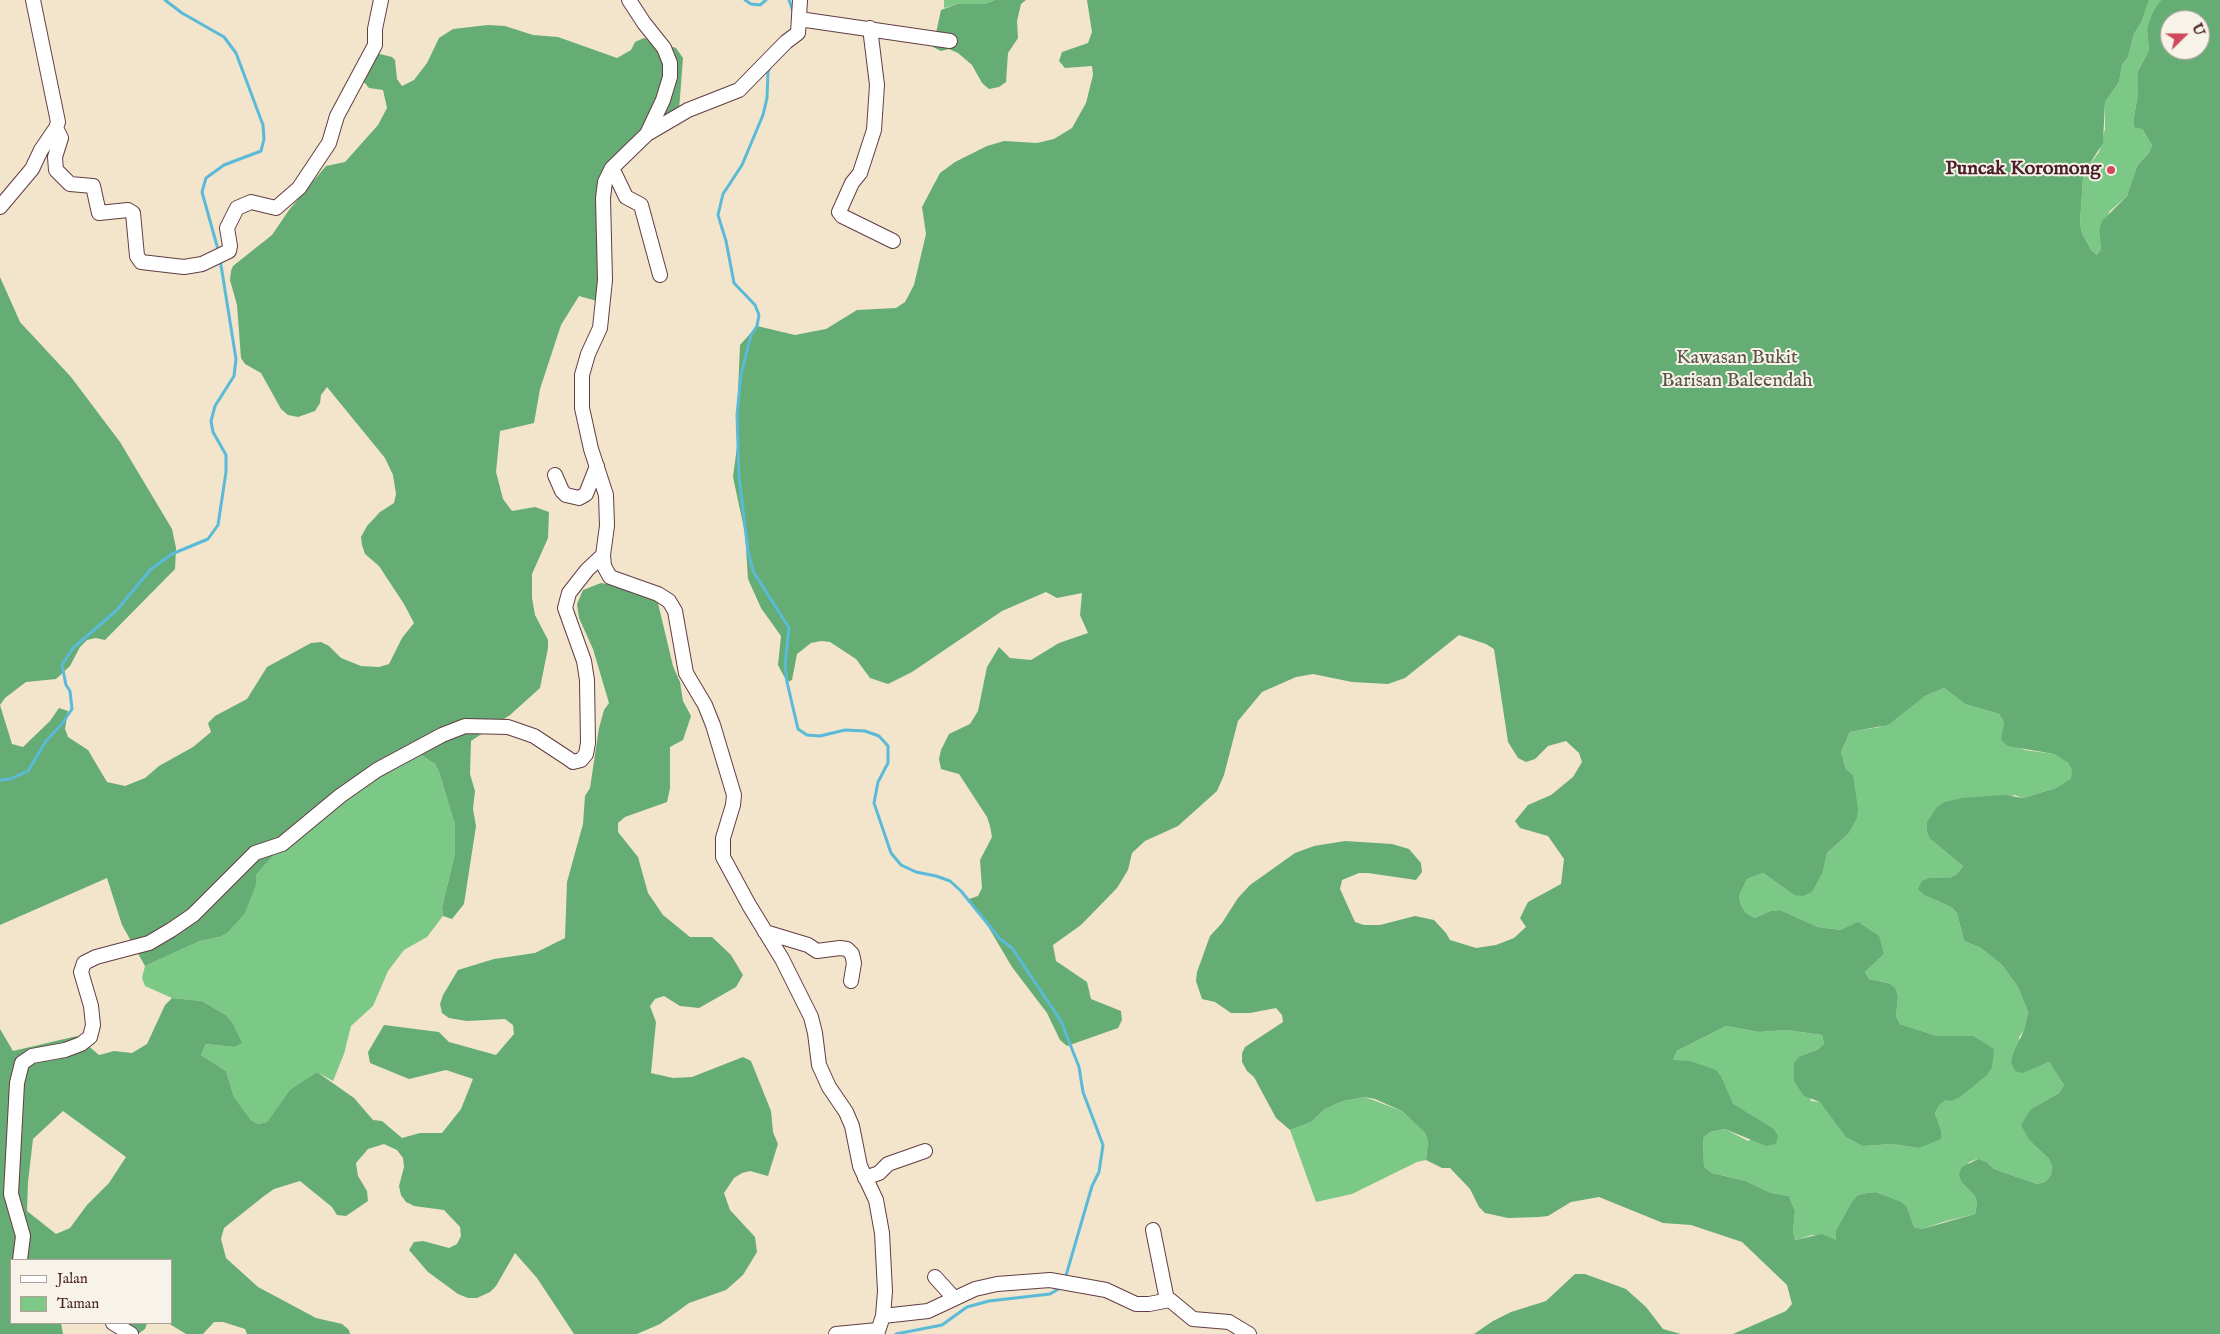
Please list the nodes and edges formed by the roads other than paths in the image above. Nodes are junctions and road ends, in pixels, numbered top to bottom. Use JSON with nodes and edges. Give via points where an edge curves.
{"nodes":[{"id":1,"x":33,"y":0,"type":"edge"},
{"id":2,"x":381,"y":0,"type":"edge"},
{"id":3,"x":629,"y":0,"type":"edge"},
{"id":4,"x":800,"y":0,"type":"edge"},
{"id":5,"x":799,"y":19,"type":"junction"},
{"id":6,"x":870,"y":28,"type":"junction"},
{"id":7,"x":950,"y":41,"type":"dead end"},
{"id":8,"x":56,"y":128,"type":"junction"},
{"id":9,"x":647,"y":134,"type":"junction"},
{"id":10,"x":612,"y":168,"type":"junction"},
{"id":11,"x":0,"y":207,"type":"edge"},
{"id":12,"x":893,"y":241,"type":"dead end"},
{"id":13,"x":660,"y":274,"type":"dead end"},
{"id":14,"x":597,"y":466,"type":"junction"},
{"id":15,"x":555,"y":475,"type":"dead end"},
{"id":16,"x":603,"y":555,"type":"junction"},
{"id":17,"x":765,"y":932,"type":"junction"},
{"id":18,"x":851,"y":981,"type":"dead end"},
{"id":19,"x":925,"y":1152,"type":"dead end"},
{"id":20,"x":865,"y":1178,"type":"junction"},
{"id":21,"x":1153,"y":1230,"type":"dead end"},
{"id":22,"x":20,"y":1259,"type":"edge"},
{"id":23,"x":935,"y":1277,"type":"dead end"},
{"id":24,"x":954,"y":1298,"type":"junction"},
{"id":25,"x":1167,"y":1300,"type":"junction"},
{"id":26,"x":883,"y":1316,"type":"junction"},
{"id":27,"x":115,"y":1324,"type":"edge"},
{"id":28,"x":878,"y":1332,"type":"edge"},
{"id":29,"x":131,"y":1334,"type":"edge"},
{"id":30,"x":836,"y":1334,"type":"edge"},
{"id":31,"x":1249,"y":1334,"type":"edge"}],
"edges":[{"from":1,"to":8,"type":"street","via":[[56,112]]},
{"from":2,"to":8,"type":"street","via":[[375,45],[337,116],[327,146],[298,190],[276,208],[251,202],[237,208],[226,231],[229,251],[215,259],[184,267],[141,262],[137,256],[133,213],[128,210],[99,213],[94,186],[70,184],[56,170],[55,157],[61,138]]},
{"from":3,"to":9,"type":"street","via":[[664,48],[670,63],[663,100]]},
{"from":4,"to":5,"type":"street"},
{"from":5,"to":6,"type":"street"},
{"from":5,"to":9,"type":"street","via":[[799,31],[739,90],[688,110]]},
{"from":6,"to":7,"type":"street"},
{"from":6,"to":12,"type":"street","via":[[877,85],[874,130],[860,173],[839,212]]},
{"from":8,"to":11,"type":"street","via":[[32,169]]},
{"from":9,"to":10,"type":"street"},
{"from":10,"to":13,"type":"street","via":[[626,196],[641,204]]},
{"from":10,"to":14,"type":"street","via":[[603,198],[605,280],[600,328],[582,375],[582,408]]},
{"from":14,"to":15,"type":"street","via":[[586,494],[578,498],[566,495]]},
{"from":14,"to":16,"type":"street","via":[[606,496],[607,526]]},
{"from":16,"to":17,"type":"street","via":[[610,577],[658,594],[670,601],[675,610],[686,673],[713,724],[734,795],[723,838],[723,857]]},
{"from":16,"to":22,"type":"street","via":[[569,593],[565,608],[587,680],[588,743],[581,760],[574,762],[534,736],[508,727],[465,726],[442,735],[377,770],[282,844],[256,853],[193,914],[171,930],[149,943],[96,956],[84,963],[81,972],[93,1025],[90,1037],[65,1050],[32,1056],[22,1063],[17,1083],[11,1194],[23,1236]]},
{"from":17,"to":18,"type":"street","via":[[808,945],[816,951],[847,949],[854,963]]},
{"from":17,"to":20,"type":"street","via":[[811,1017],[818,1065],[828,1087],[846,1112]]},
{"from":19,"to":20,"type":"street","via":[[888,1164],[879,1173]]},
{"from":20,"to":26,"type":"street","via":[[876,1200],[882,1234]]},
{"from":21,"to":25,"type":"street"},
{"from":23,"to":24,"type":"street"},
{"from":24,"to":25,"type":"street","via":[[996,1284],[1054,1280],[1106,1290],[1136,1304]]},
{"from":24,"to":26,"type":"street","via":[[928,1311]]},
{"from":25,"to":31,"type":"street","via":[[1193,1319],[1230,1322]]},
{"from":26,"to":28,"type":"street"},
{"from":27,"to":29,"type":"street"},
{"from":28,"to":30,"type":"street"}]}
